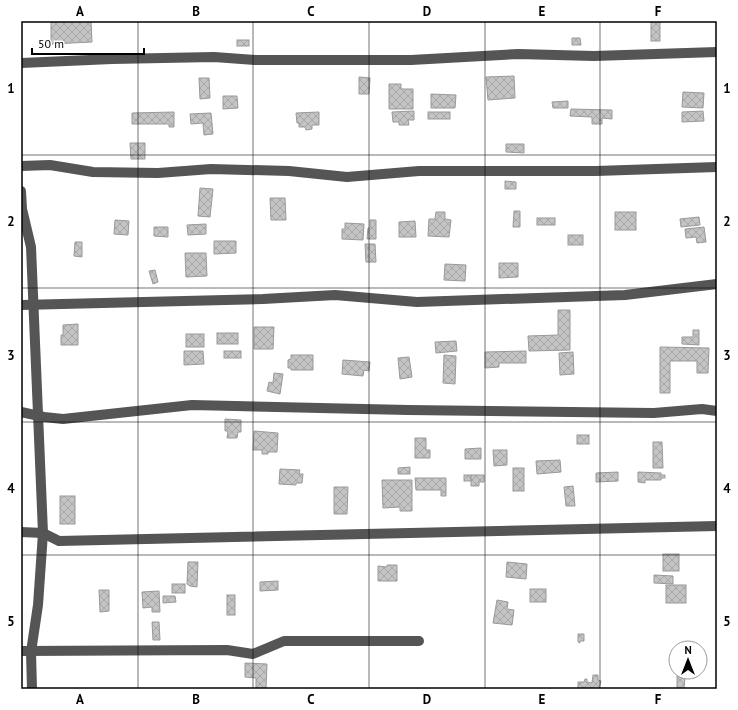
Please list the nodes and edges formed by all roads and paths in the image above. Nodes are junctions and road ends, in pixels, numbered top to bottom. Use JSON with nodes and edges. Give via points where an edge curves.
{"nodes":[{"id":1,"x":717,"y":52,"type":"edge"},
{"id":2,"x":21,"y":63,"type":"edge"},
{"id":3,"x":21,"y":166,"type":"edge"},
{"id":4,"x":717,"y":166,"type":"edge"},
{"id":5,"x":21,"y":191,"type":"edge"},
{"id":6,"x":717,"y":284,"type":"edge"},
{"id":7,"x":21,"y":305,"type":"edge"},
{"id":8,"x":33,"y":305,"type":"junction"},
{"id":9,"x":717,"y":411,"type":"edge"},
{"id":10,"x":21,"y":412,"type":"edge"},
{"id":11,"x":38,"y":416,"type":"junction"},
{"id":12,"x":717,"y":526,"type":"edge"},
{"id":13,"x":21,"y":532,"type":"edge"},
{"id":14,"x":43,"y":533,"type":"junction"},
{"id":15,"x":419,"y":641,"type":"dead end"},
{"id":16,"x":26,"y":651,"type":"edge"},
{"id":17,"x":32,"y":689,"type":"edge"}],
"edges":[{"from":1,"to":2,"type":"street","via":[[594,56],[518,54],[411,60],[255,60],[214,57]]},
{"from":3,"to":4,"type":"street","via":[[50,165],[93,172],[158,173],[211,169],[289,171],[347,177],[419,171],[596,171]]},
{"from":5,"to":8,"type":"street","via":[[22,209],[31,247]]},
{"from":6,"to":8,"type":"street","via":[[625,295],[417,302],[335,295]]},
{"from":7,"to":8,"type":"street"},
{"from":8,"to":11,"type":"street"},
{"from":9,"to":11,"type":"street","via":[[702,409],[654,413],[192,405],[63,419]]},
{"from":10,"to":11,"type":"street"},
{"from":11,"to":14,"type":"street"},
{"from":12,"to":14,"type":"street","via":[[59,541]]},
{"from":13,"to":14,"type":"street"},
{"from":14,"to":16,"type":"street","via":[[38,605]]},
{"from":15,"to":16,"type":"street","via":[[284,641],[253,654],[227,650]]},
{"from":16,"to":17,"type":"street"}]}
